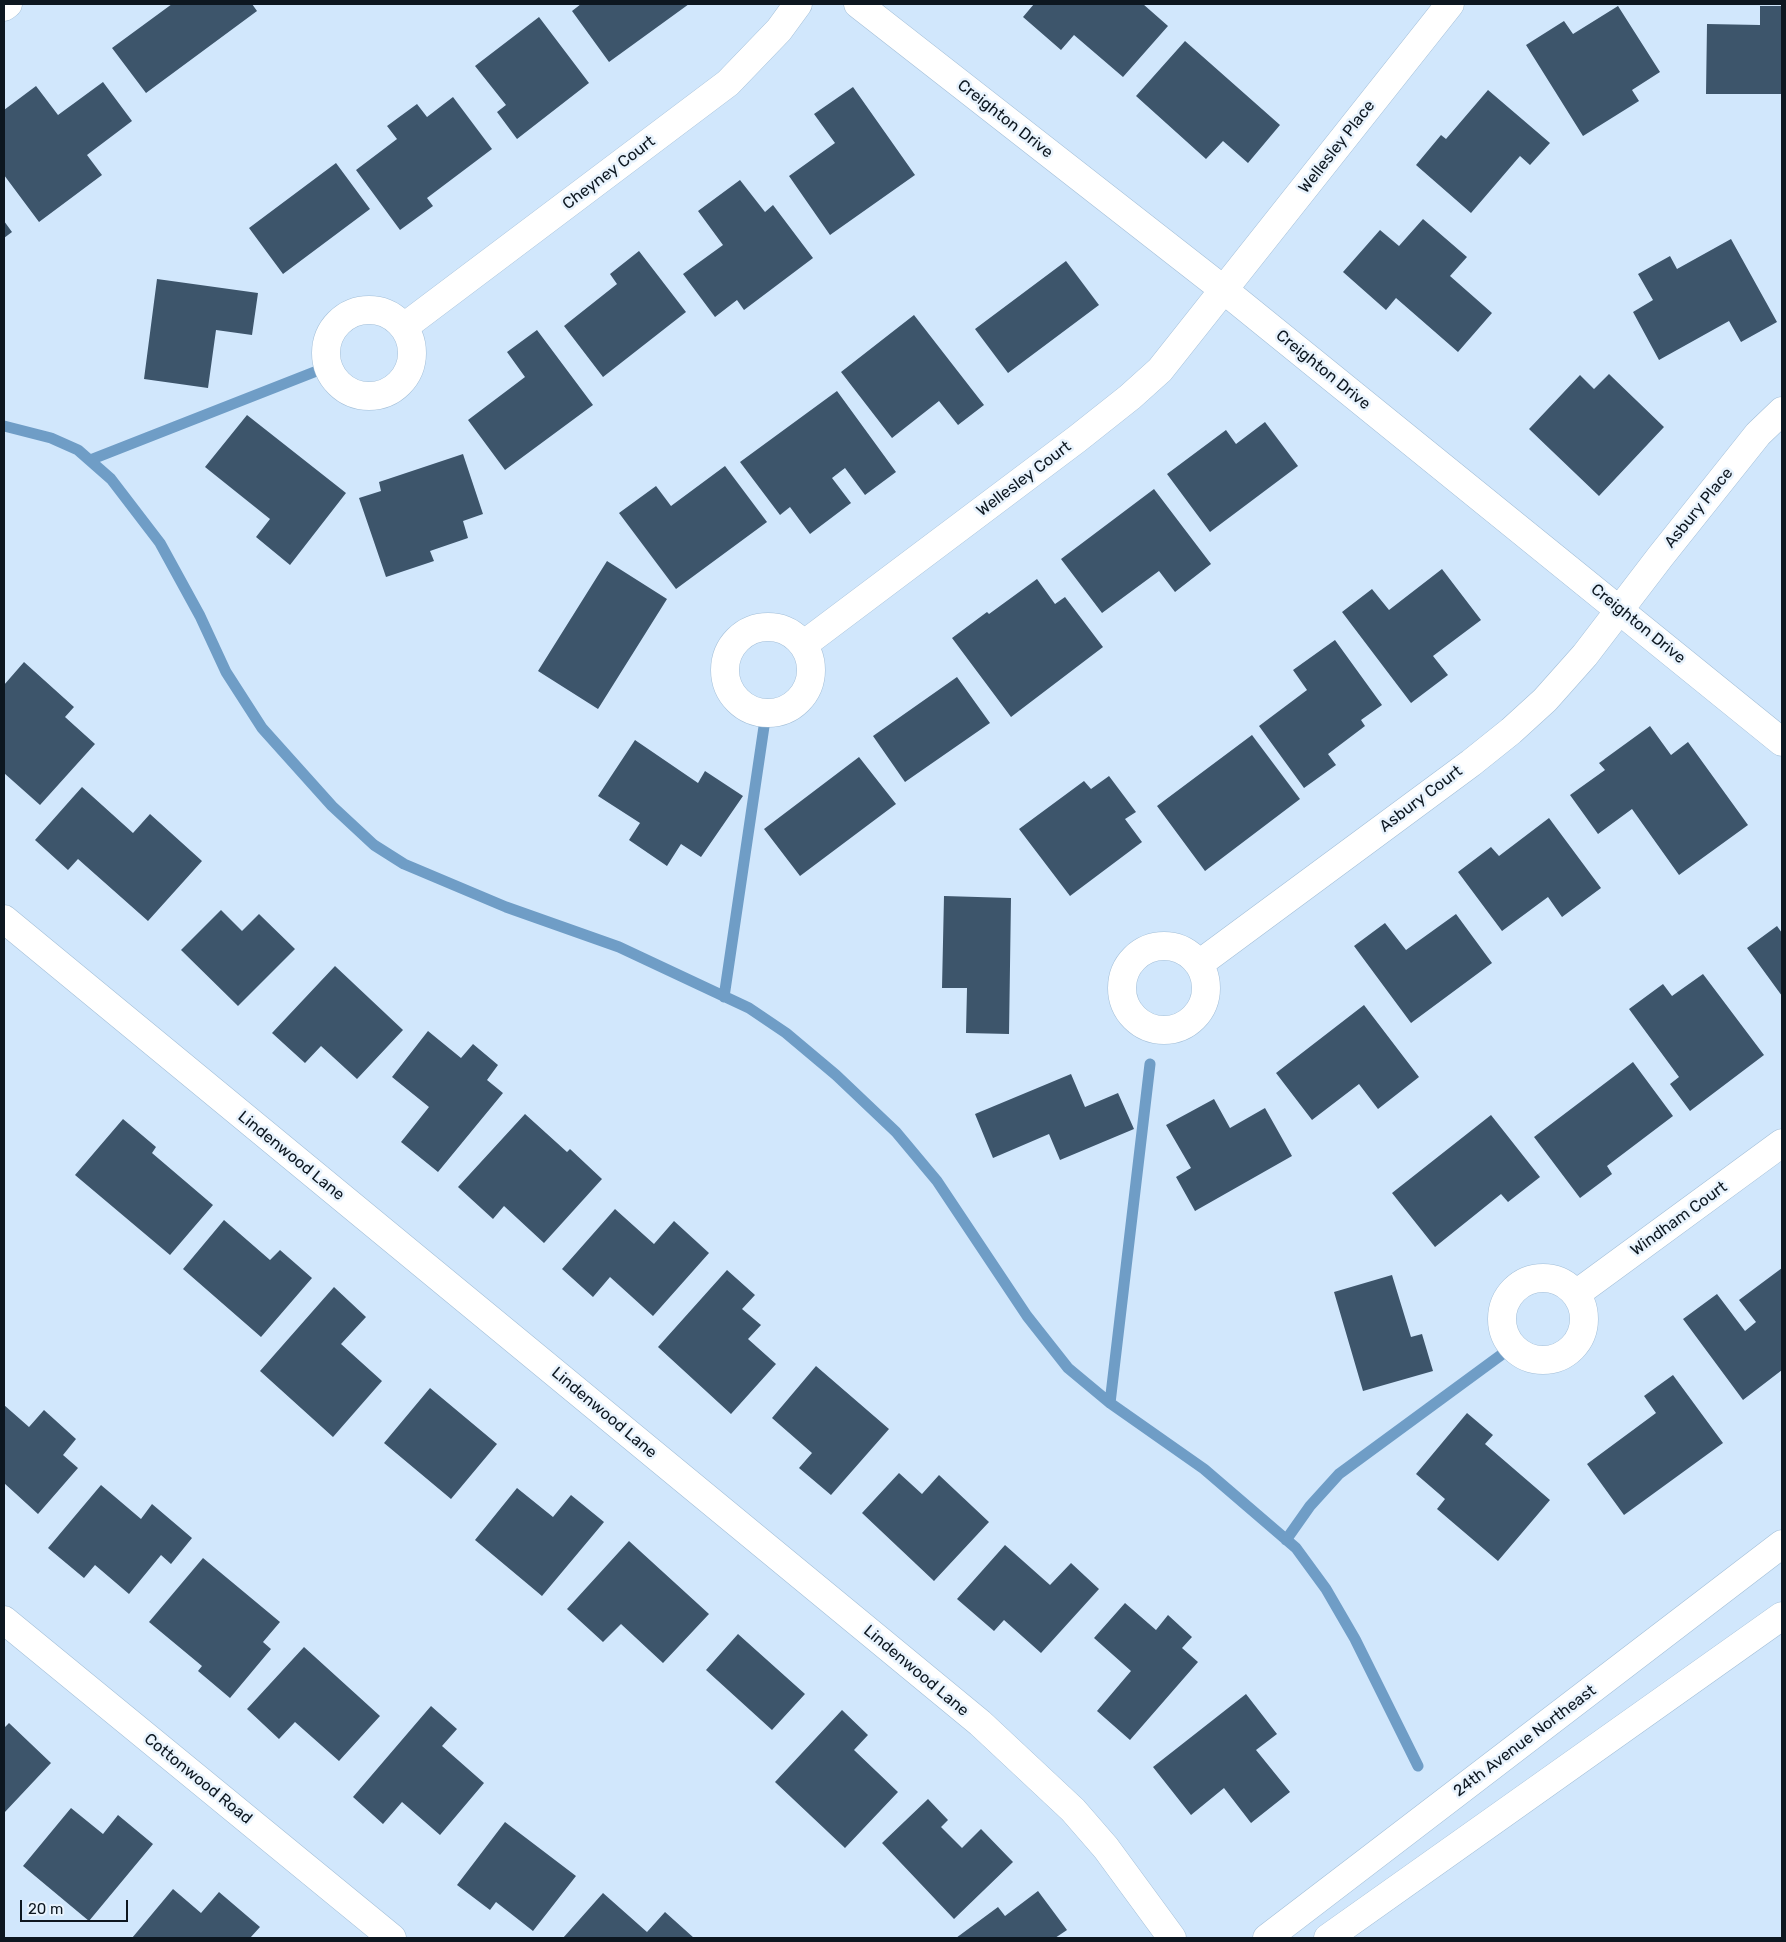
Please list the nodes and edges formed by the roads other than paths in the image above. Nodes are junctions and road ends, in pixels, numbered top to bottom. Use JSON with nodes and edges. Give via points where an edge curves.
{"nodes":[{"id":1,"x":8,"y":4,"type":"edge"},
{"id":2,"x":798,"y":4,"type":"edge"},
{"id":3,"x":858,"y":4,"type":"edge"},
{"id":4,"x":1450,"y":4,"type":"edge"},
{"id":5,"x":4,"y":7,"type":"edge"},
{"id":6,"x":1224,"y":290,"type":"junction"},
{"id":7,"x":404,"y":327,"type":"dead end"},
{"id":8,"x":1782,"y":411,"type":"edge"},
{"id":9,"x":1620,"y":610,"type":"junction"},
{"id":10,"x":803,"y":646,"type":"dead end"},
{"id":11,"x":1782,"y":742,"type":"edge"},
{"id":12,"x":4,"y":919,"type":"edge"},
{"id":13,"x":1199,"y":964,"type":"dead end"},
{"id":14,"x":1782,"y":1143,"type":"edge"},
{"id":15,"x":1576,"y":1294,"type":"dead end"},
{"id":16,"x":1782,"y":1544,"type":"edge"},
{"id":17,"x":1782,"y":1616,"type":"edge"},
{"id":18,"x":4,"y":1620,"type":"edge"},
{"id":19,"x":392,"y":1938,"type":"edge"},
{"id":20,"x":1172,"y":1938,"type":"edge"},
{"id":21,"x":1268,"y":1938,"type":"edge"},
{"id":22,"x":1328,"y":1938,"type":"edge"}],
"edges":[{"from":1,"to":5,"type":"street"},
{"from":2,"to":7,"type":"street","name":"Cheyney Court","via":[[779,30],[728,84]]},
{"from":3,"to":6,"type":"street","name":"Creighton Drive"},
{"from":4,"to":6,"type":"street","name":"Wellesley Place"},
{"from":6,"to":9,"type":"street","name":"Creighton Drive"},
{"from":6,"to":10,"type":"street","name":"Wellesley Court","via":[[1160,370],[1130,397]]},
{"from":8,"to":9,"type":"street","name":"Asbury Place","via":[[1758,434]]},
{"from":9,"to":11,"type":"street","name":"Creighton Drive"},
{"from":9,"to":13,"type":"street","name":"Asbury Court","via":[[1585,655],[1511,731]]},
{"from":12,"to":20,"type":"street","name":"Lindenwood Lane","via":[[980,1723],[1072,1810],[1106,1848]]},
{"from":14,"to":15,"type":"street","name":"Windham Court"},
{"from":16,"to":21,"type":"street","name":"24th Avenue Northeast"},
{"from":17,"to":22,"type":"street"},
{"from":18,"to":19,"type":"street","name":"Cottonwood Road"}]}
